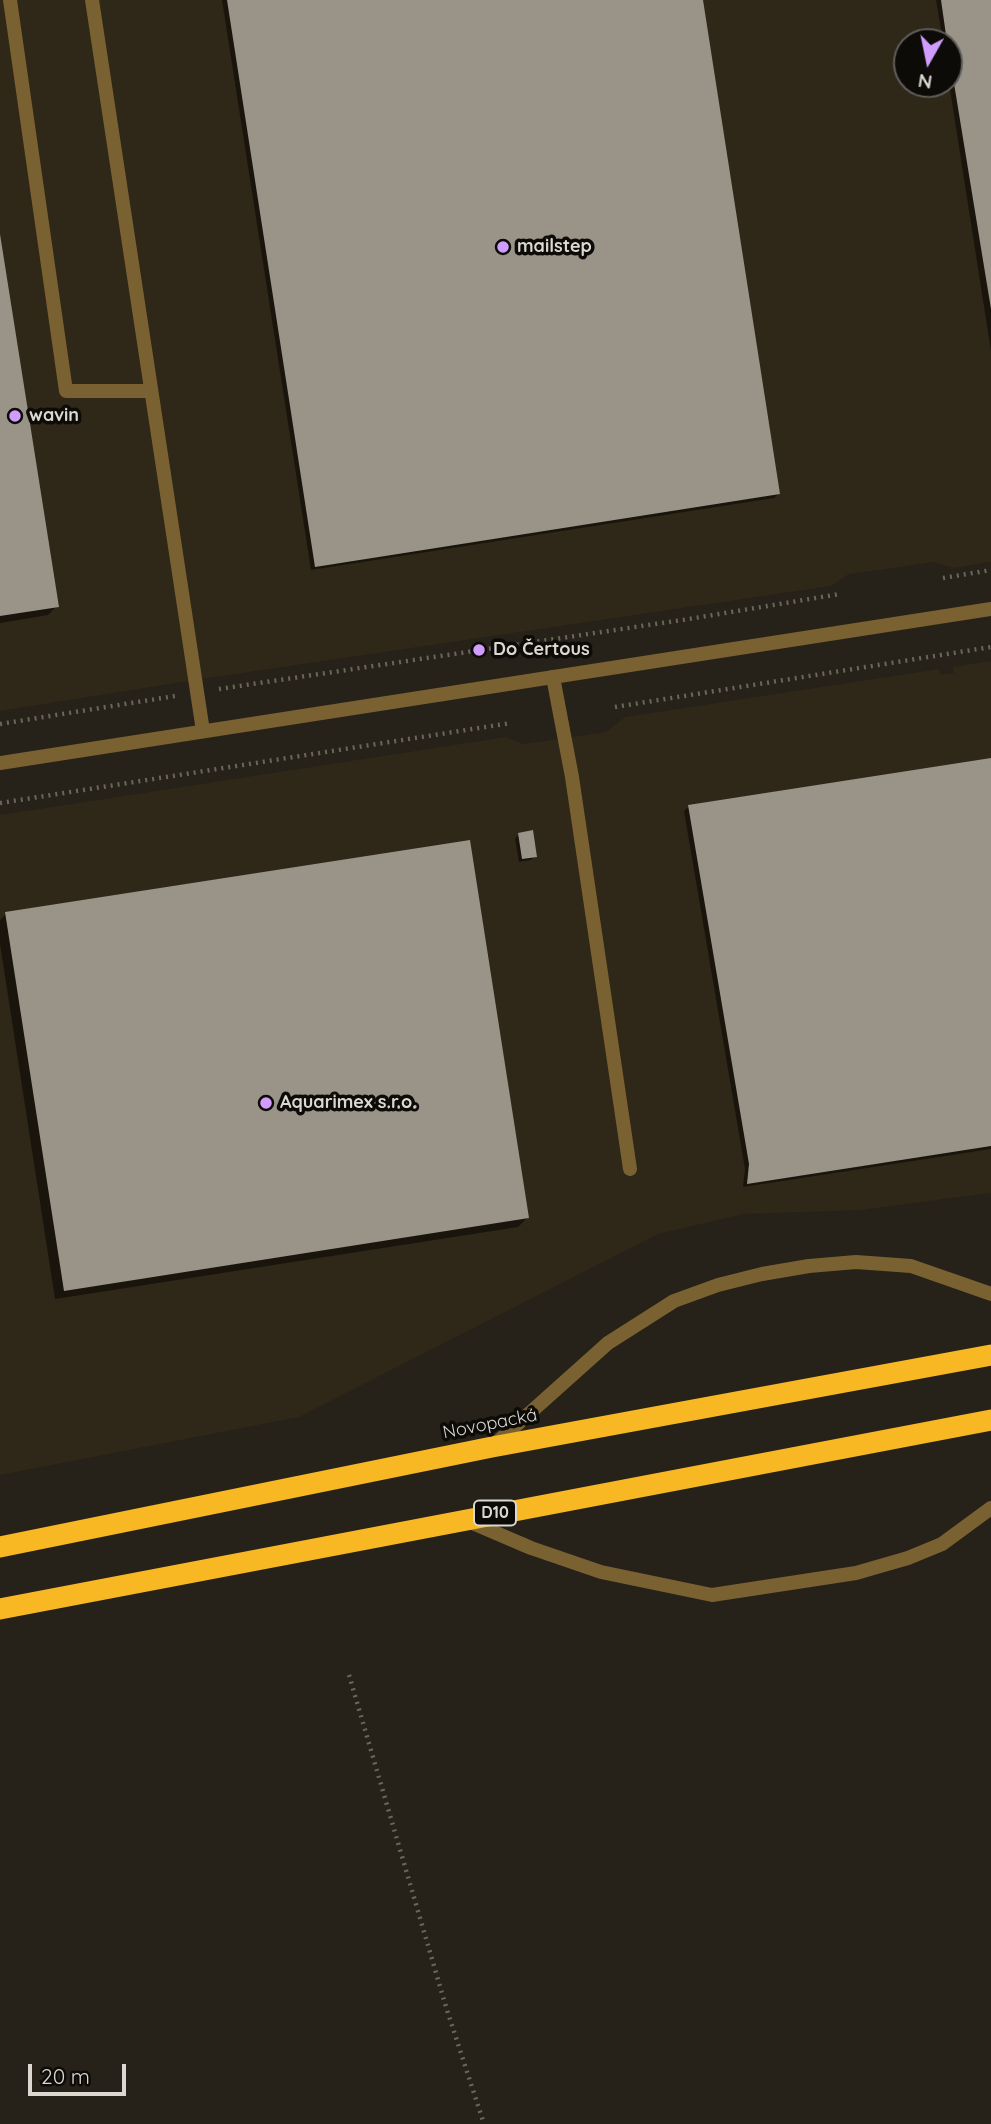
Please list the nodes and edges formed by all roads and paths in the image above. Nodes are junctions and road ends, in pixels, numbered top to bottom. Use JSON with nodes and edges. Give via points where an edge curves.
{"nodes":[{"id":1,"x":10,"y":0,"type":"edge"},
{"id":2,"x":92,"y":0,"type":"edge"},
{"id":3,"x":151,"y":391,"type":"junction"},
{"id":4,"x":991,"y":570,"type":"edge"},
{"id":5,"x":943,"y":578,"type":"dead end"},
{"id":6,"x":840,"y":594,"type":"dead end"},
{"id":7,"x":991,"y":609,"type":"edge"},
{"id":8,"x":991,"y":647,"type":"edge"},
{"id":9,"x":553,"y":677,"type":"junction"},
{"id":10,"x":197,"y":692,"type":"junction"},
{"id":11,"x":615,"y":707,"type":"dead end"},
{"id":12,"x":511,"y":723,"type":"dead end"},
{"id":13,"x":0,"y":724,"type":"edge"},
{"id":14,"x":203,"y":731,"type":"junction"},
{"id":15,"x":0,"y":763,"type":"edge"},
{"id":16,"x":0,"y":803,"type":"edge"},
{"id":17,"x":630,"y":1169,"type":"dead end"},
{"id":18,"x":991,"y":1294,"type":"edge"},
{"id":19,"x":991,"y":1354,"type":"edge"},
{"id":20,"x":991,"y":1420,"type":"edge"},
{"id":21,"x":492,"y":1447,"type":"junction"},
{"id":22,"x":991,"y":1508,"type":"edge"},
{"id":23,"x":464,"y":1519,"type":"junction"},
{"id":24,"x":0,"y":1547,"type":"edge"},
{"id":25,"x":0,"y":1609,"type":"edge"},
{"id":26,"x":349,"y":1675,"type":"dead end"},
{"id":27,"x":484,"y":2124,"type":"edge"}],
"edges":[{"from":1,"to":3,"type":"street","via":[[66,391]]},
{"from":2,"to":3,"type":"street"},
{"from":3,"to":10,"type":"street"},
{"from":4,"to":5,"type":"path"},
{"from":6,"to":10,"type":"path"},
{"from":7,"to":9,"type":"street"},
{"from":8,"to":11,"type":"path"},
{"from":9,"to":14,"type":"street"},
{"from":9,"to":17,"type":"street"},
{"from":10,"to":13,"type":"path"},
{"from":10,"to":14,"type":"street"},
{"from":12,"to":16,"type":"path"},
{"from":14,"to":15,"type":"street"},
{"from":18,"to":21,"type":"street","via":[[911,1266],[856,1262],[797,1268],[718,1285],[674,1301],[608,1343]]},
{"from":19,"to":21,"type":"highway","name":"Novopacká"},
{"from":20,"to":23,"type":"highway","number":"D10"},
{"from":21,"to":24,"type":"highway","name":"Novopacká"},
{"from":22,"to":23,"type":"street","via":[[942,1544],[908,1558],[856,1573],[712,1595],[601,1572]]},
{"from":23,"to":25,"type":"highway","number":"D10"},
{"from":26,"to":27,"type":"path"}]}
